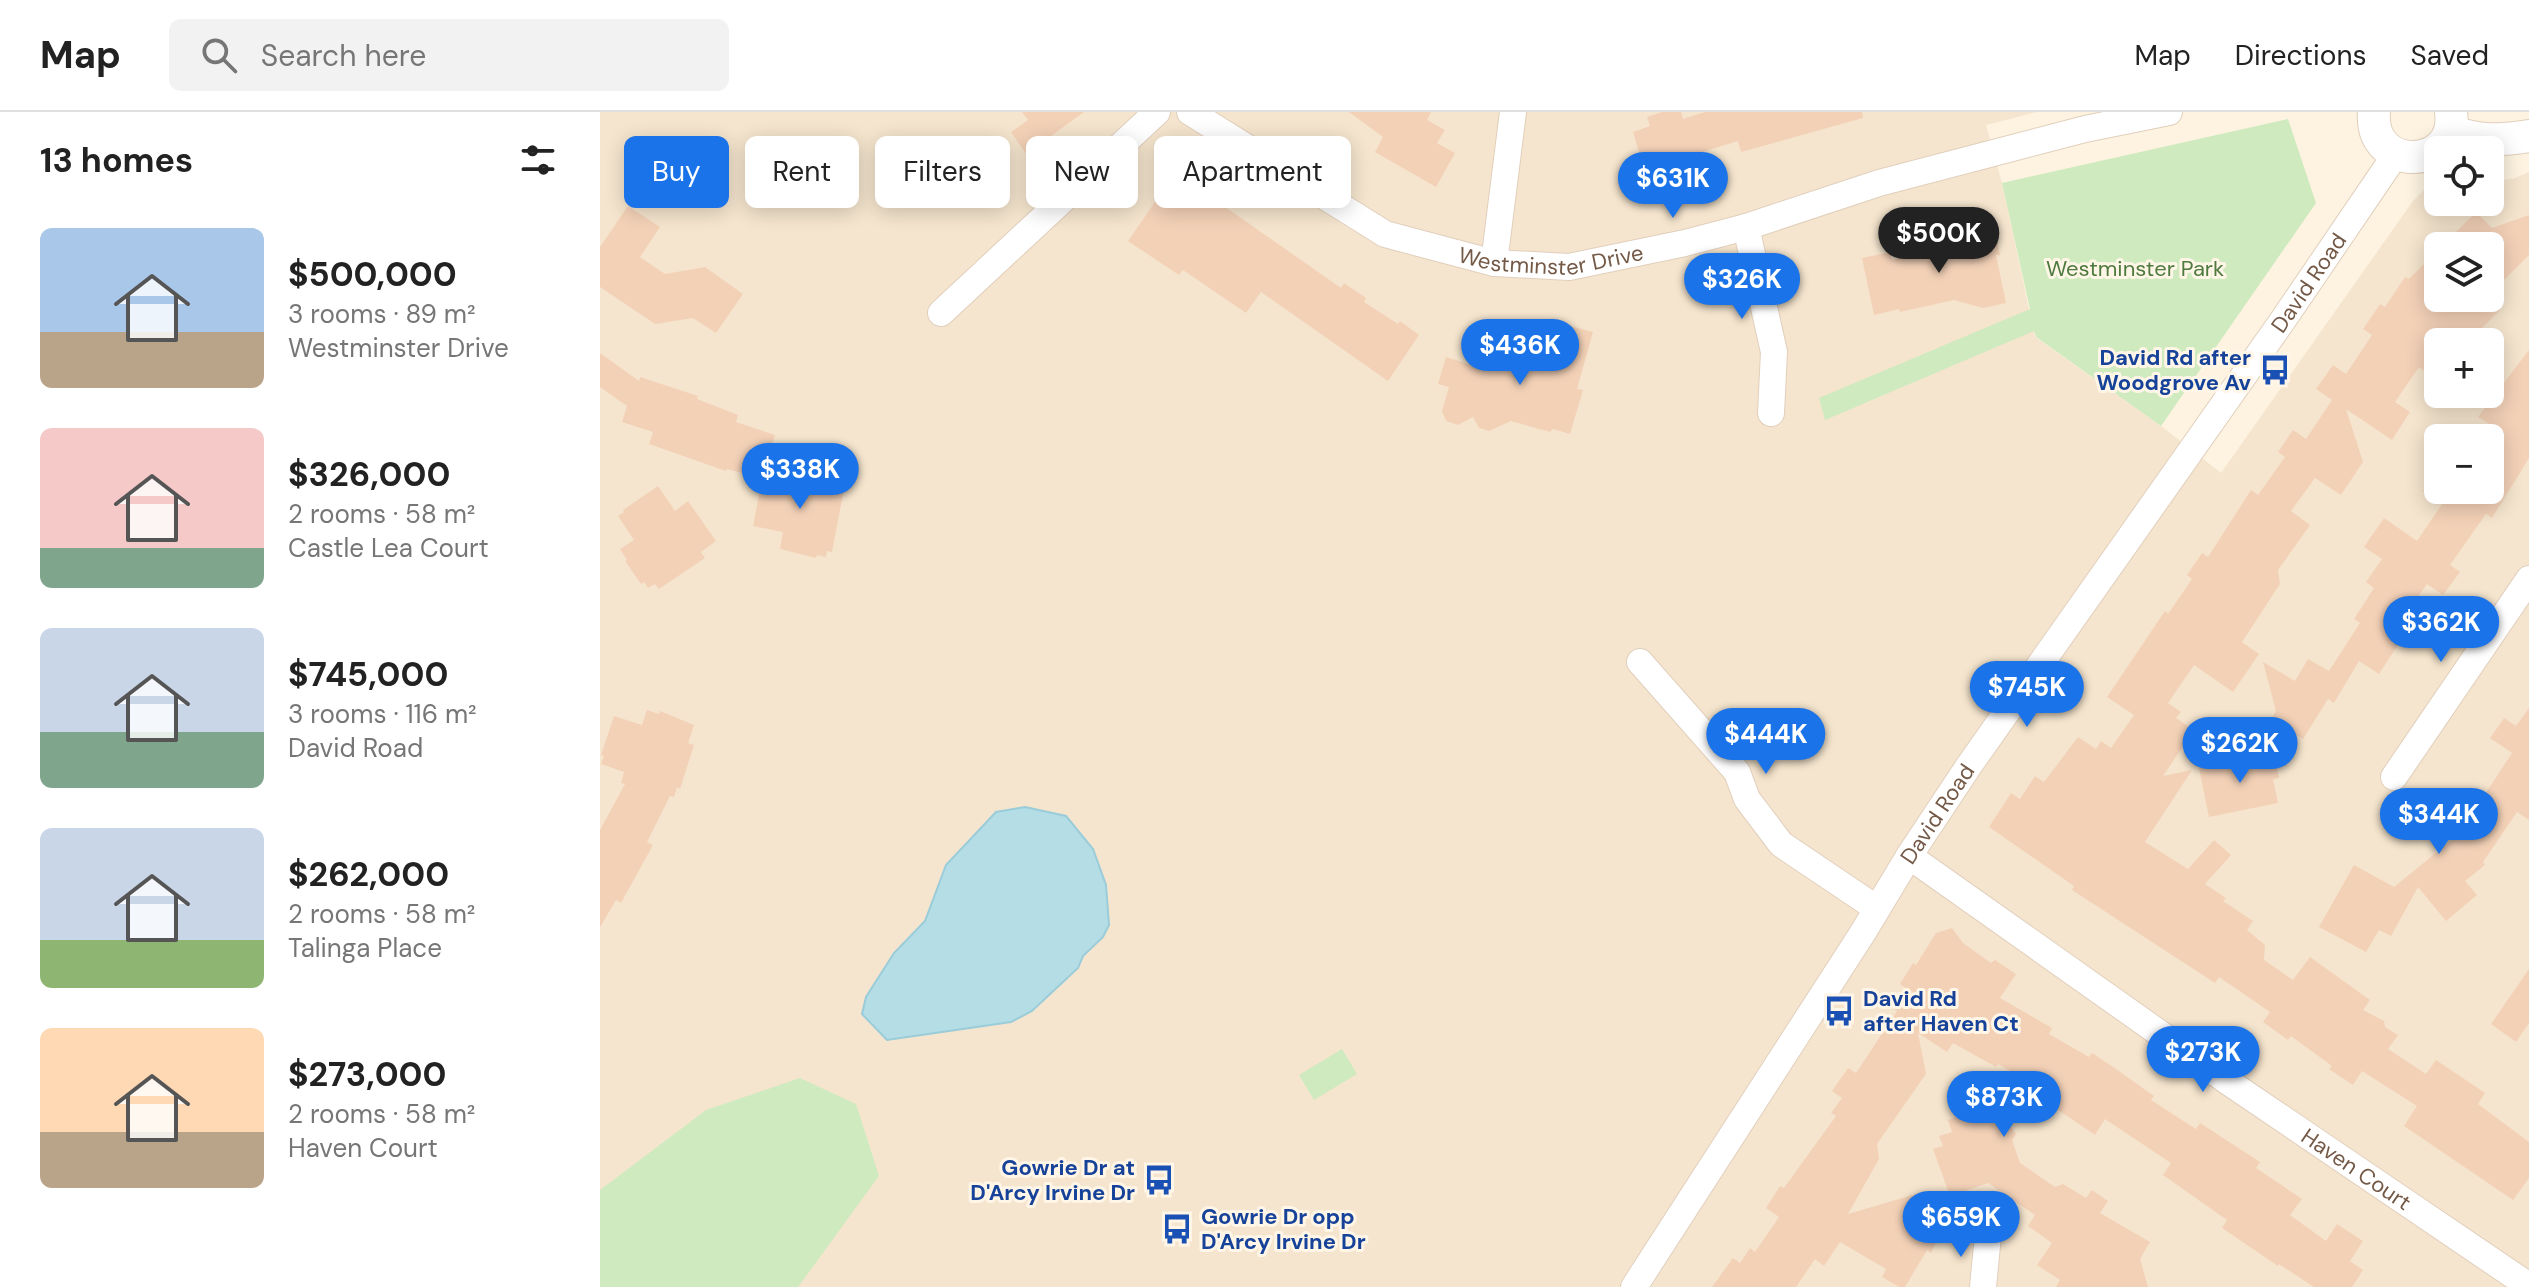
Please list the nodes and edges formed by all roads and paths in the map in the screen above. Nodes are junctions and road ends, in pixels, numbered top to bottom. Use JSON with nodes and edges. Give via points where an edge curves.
{"nodes":[{"id":1,"x":1157,"y":112,"type":"edge"},
{"id":2,"x":1190,"y":112,"type":"edge"},
{"id":3,"x":1513,"y":112,"type":"edge"},
{"id":4,"x":2169,"y":112,"type":"edge"},
{"id":5,"x":2374,"y":112,"type":"edge"},
{"id":6,"x":2083,"y":120,"type":"edge"},
{"id":7,"x":2450,"y":122,"type":"edge"},
{"id":8,"x":2529,"y":136,"type":"edge"},
{"id":9,"x":2396,"y":154,"type":"junction"},
{"id":10,"x":1746,"y":227,"type":"junction"},
{"id":11,"x":1494,"y":263,"type":"junction"},
{"id":12,"x":941,"y":313,"type":"dead end"},
{"id":13,"x":1771,"y":413,"type":"dead end"},
{"id":14,"x":2529,"y":579,"type":"edge"},
{"id":15,"x":1640,"y":662,"type":"dead end"},
{"id":16,"x":2394,"y":777,"type":"dead end"},
{"id":17,"x":1909,"y":856,"type":"junction"},
{"id":18,"x":1876,"y":908,"type":"junction"},
{"id":19,"x":1988,"y":1235,"type":"dead end"},
{"id":20,"x":2529,"y":1286,"type":"edge"},
{"id":21,"x":1634,"y":1287,"type":"edge"},
{"id":22,"x":1983,"y":1287,"type":"edge"}],
"edges":[{"from":1,"to":12,"type":"street"},
{"from":2,"to":11,"type":"street","name":"Westminster Drive","via":[[1385,234]]},
{"from":3,"to":11,"type":"street"},
{"from":4,"to":6,"type":"street","name":"Westminster Drive"},
{"from":5,"to":9,"type":"street","via":[[2378,138]]},
{"from":6,"to":10,"type":"street","name":"Westminster Drive"},
{"from":7,"to":8,"type":"street","via":[[2471,138]]},
{"from":7,"to":9,"type":"street","via":[[2444,143],[2422,157]]},
{"from":9,"to":17,"type":"street","name":"David Road"},
{"from":10,"to":11,"type":"street","name":"Westminster Drive","via":[[1569,267]]},
{"from":10,"to":13,"type":"street","via":[[1774,352]]},
{"from":14,"to":16,"type":"street"},
{"from":15,"to":18,"type":"street","via":[[1737,772],[1747,799],[1781,844]]},
{"from":17,"to":18,"type":"street","name":"David Road"},
{"from":17,"to":20,"type":"street","name":"Haven Court"},
{"from":18,"to":21,"type":"street","name":"David Road"},
{"from":19,"to":22,"type":"street"}]}
